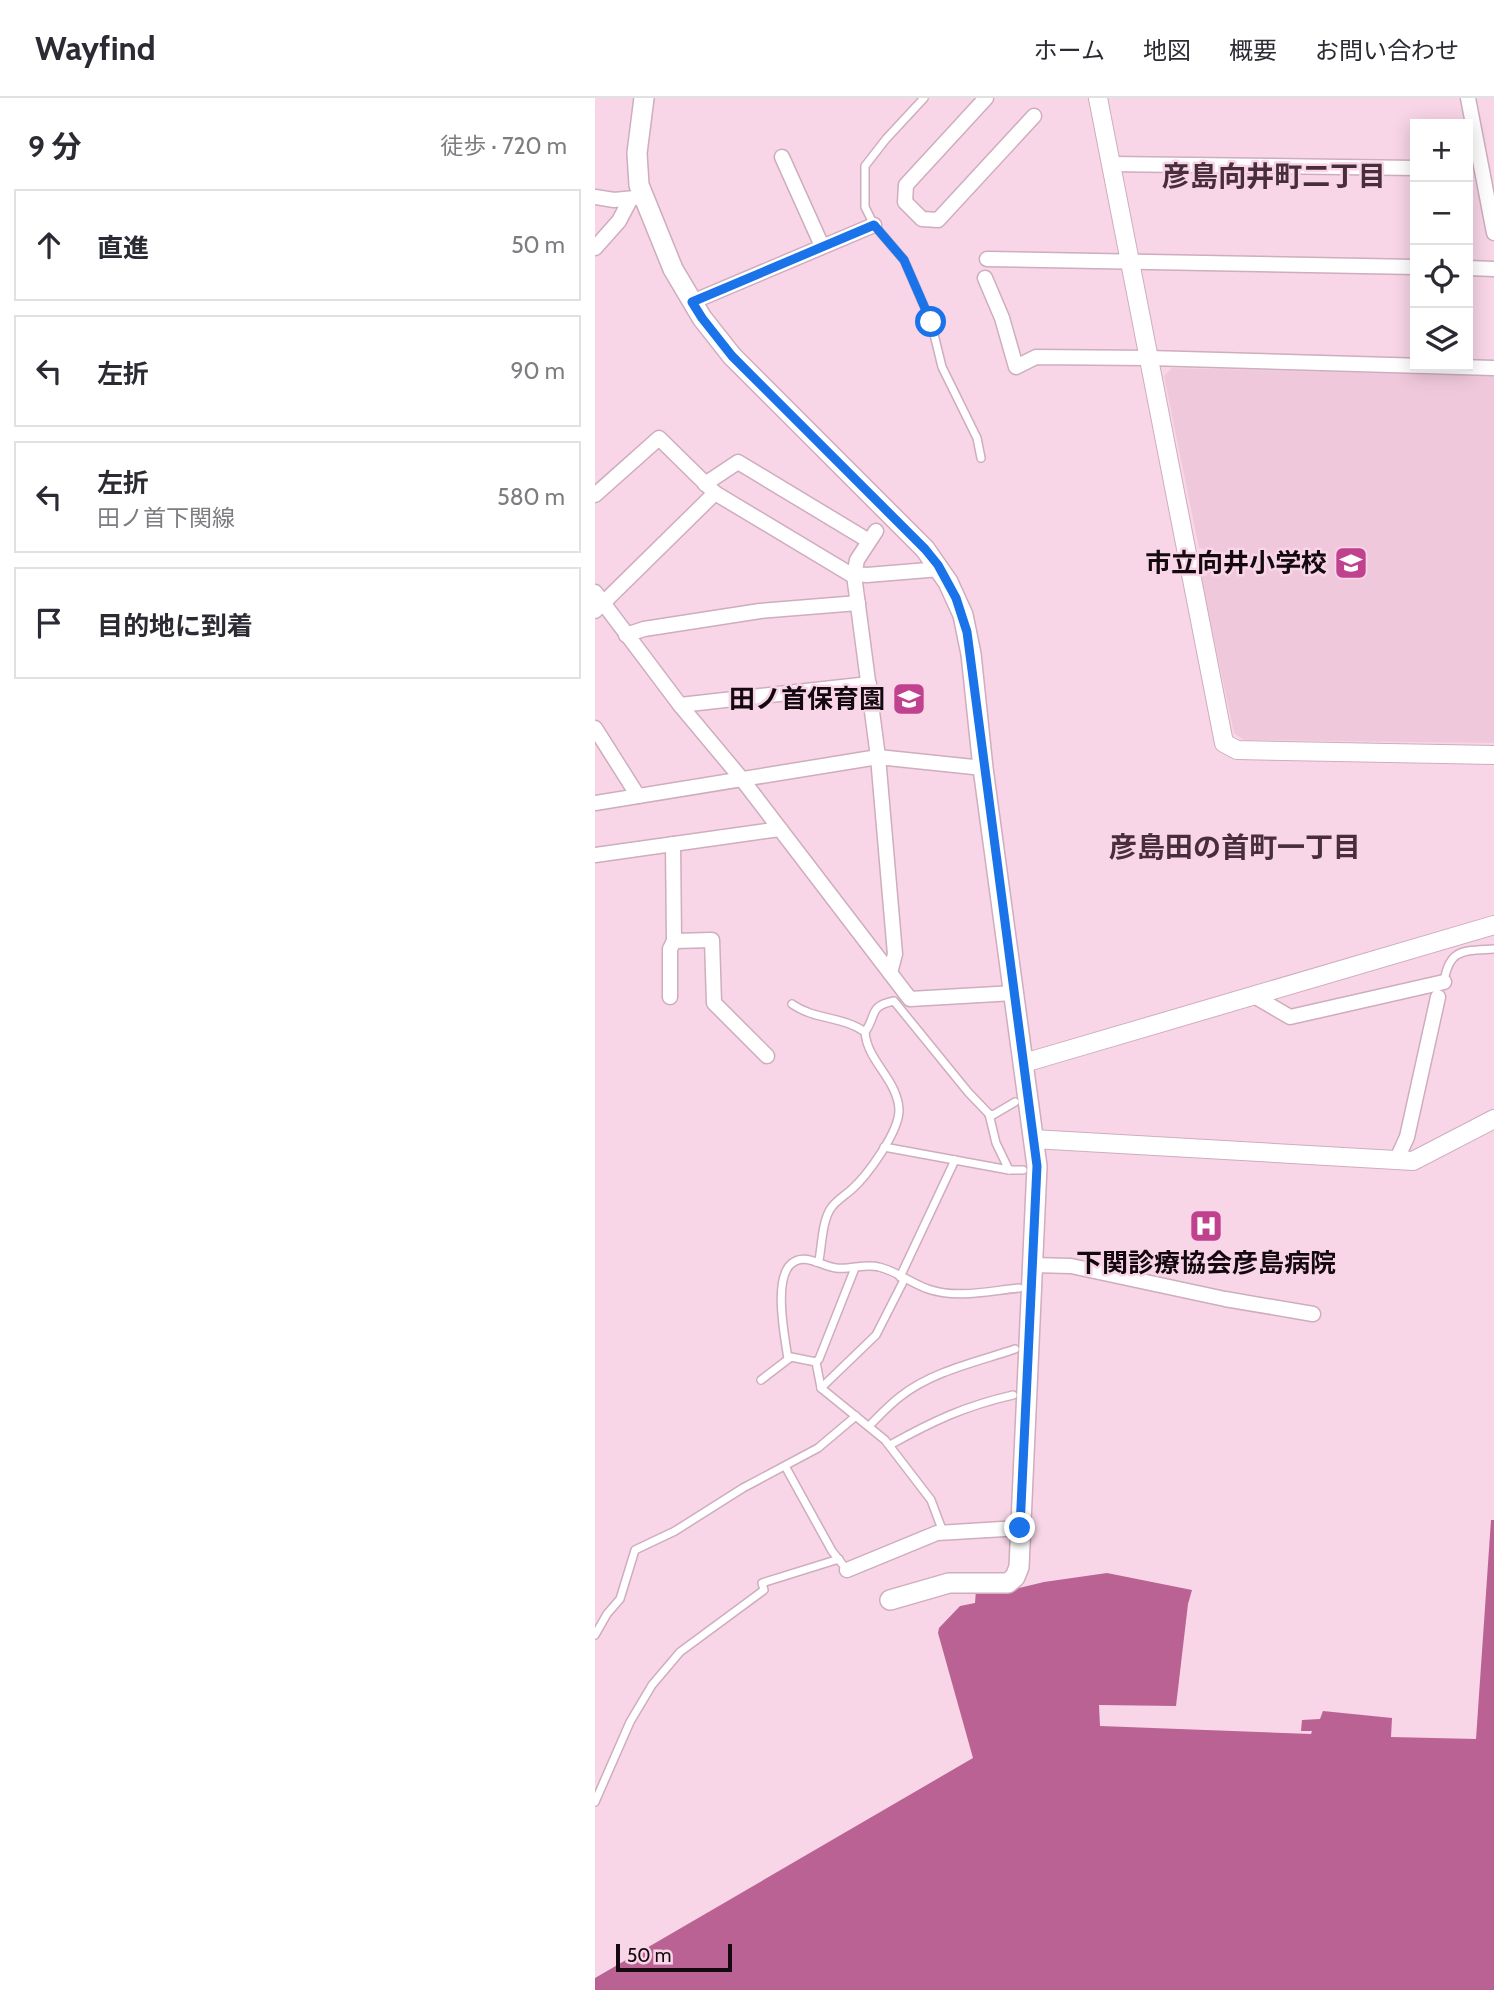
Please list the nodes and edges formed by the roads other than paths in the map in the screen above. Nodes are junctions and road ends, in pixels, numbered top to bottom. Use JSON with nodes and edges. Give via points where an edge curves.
{"nodes":[{"id":1,"x":644,"y":98,"type":"edge"},
{"id":2,"x":924,"y":98,"type":"edge"},
{"id":3,"x":986,"y":98,"type":"edge"},
{"id":4,"x":1098,"y":98,"type":"edge"},
{"id":5,"x":1468,"y":98,"type":"edge"},
{"id":6,"x":1034,"y":116,"type":"dead end"},
{"id":7,"x":782,"y":157,"type":"dead end"},
{"id":8,"x":1110,"y":164,"type":"junction"},
{"id":9,"x":1410,"y":168,"type":"edge"},
{"id":10,"x":1475,"y":169,"type":"edge"},
{"id":11,"x":595,"y":197,"type":"edge"},
{"id":12,"x":636,"y":198,"type":"junction"},
{"id":13,"x":874,"y":225,"type":"junction"},
{"id":14,"x":1494,"y":233,"type":"edge"},
{"id":15,"x":821,"y":246,"type":"junction"},
{"id":16,"x":595,"y":248,"type":"edge"},
{"id":17,"x":987,"y":259,"type":"dead end"},
{"id":18,"x":1130,"y":262,"type":"junction"},
{"id":19,"x":1410,"y":267,"type":"edge"},
{"id":20,"x":1473,"y":268,"type":"edge"},
{"id":21,"x":1494,"y":269,"type":"edge"},
{"id":22,"x":985,"y":278,"type":"dead end"},
{"id":23,"x":692,"y":302,"type":"junction"},
{"id":24,"x":1150,"y":358,"type":"junction"},
{"id":25,"x":1494,"y":368,"type":"edge"},
{"id":26,"x":981,"y":458,"type":"dead end"},
{"id":27,"x":710,"y":489,"type":"junction"},
{"id":28,"x":595,"y":495,"type":"edge"},
{"id":29,"x":940,"y":569,"type":"junction"},
{"id":30,"x":855,"y":575,"type":"junction"},
{"id":31,"x":598,"y":601,"type":"edge"},
{"id":32,"x":858,"y":603,"type":"junction"},
{"id":33,"x":626,"y":635,"type":"junction"},
{"id":34,"x":869,"y":684,"type":"junction"},
{"id":35,"x":680,"y":705,"type":"junction"},
{"id":36,"x":595,"y":728,"type":"edge"},
{"id":37,"x":1494,"y":755,"type":"edge"},
{"id":38,"x":878,"y":757,"type":"junction"},
{"id":39,"x":983,"y":768,"type":"junction"},
{"id":40,"x":741,"y":778,"type":"junction"},
{"id":41,"x":638,"y":796,"type":"junction"},
{"id":42,"x":595,"y":803,"type":"edge"},
{"id":43,"x":780,"y":829,"type":"junction"},
{"id":44,"x":673,"y":844,"type":"junction"},
{"id":45,"x":595,"y":855,"type":"edge"},
{"id":46,"x":1494,"y":925,"type":"edge"},
{"id":47,"x":674,"y":941,"type":"junction"},
{"id":48,"x":1494,"y":949,"type":"edge"},
{"id":49,"x":890,"y":973,"type":"junction"},
{"id":50,"x":1444,"y":982,"type":"joint"},
{"id":51,"x":1014,"y":993,"type":"junction"},
{"id":52,"x":1254,"y":996,"type":"junction"},
{"id":53,"x":670,"y":997,"type":"dead end"},
{"id":54,"x":1438,"y":997,"type":"dead end"},
{"id":55,"x":792,"y":1004,"type":"dead end"},
{"id":56,"x":865,"y":1031,"type":"junction"},
{"id":57,"x":767,"y":1056,"type":"dead end"},
{"id":58,"x":1024,"y":1063,"type":"junction"},
{"id":59,"x":1015,"y":1102,"type":"dead end"},
{"id":60,"x":989,"y":1114,"type":"junction"},
{"id":61,"x":1494,"y":1119,"type":"edge"},
{"id":62,"x":1033,"y":1139,"type":"junction"},
{"id":63,"x":884,"y":1147,"type":"junction"},
{"id":64,"x":955,"y":1160,"type":"junction"},
{"id":65,"x":1397,"y":1161,"type":"junction"},
{"id":66,"x":1009,"y":1170,"type":"junction"},
{"id":67,"x":1023,"y":1170,"type":"dead end"},
{"id":68,"x":816,"y":1262,"type":"junction"},
{"id":69,"x":1033,"y":1265,"type":"junction"},
{"id":70,"x":855,"y":1268,"type":"junction"},
{"id":71,"x":902,"y":1278,"type":"junction"},
{"id":72,"x":1019,"y":1288,"type":"dead end"},
{"id":73,"x":1313,"y":1314,"type":"dead end"},
{"id":74,"x":1015,"y":1349,"type":"dead end"},
{"id":75,"x":788,"y":1359,"type":"junction"},
{"id":76,"x":816,"y":1362,"type":"junction"},
{"id":77,"x":761,"y":1380,"type":"dead end"},
{"id":78,"x":821,"y":1388,"type":"junction"},
{"id":79,"x":1013,"y":1395,"type":"dead end"},
{"id":80,"x":856,"y":1416,"type":"junction"},
{"id":81,"x":869,"y":1426,"type":"junction"},
{"id":82,"x":890,"y":1445,"type":"junction"},
{"id":83,"x":785,"y":1466,"type":"junction"},
{"id":84,"x":1020,"y":1528,"type":"junction"},
{"id":85,"x":943,"y":1532,"type":"junction"},
{"id":86,"x":843,"y":1564,"type":"junction"},
{"id":87,"x":890,"y":1600,"type":"dead end"},
{"id":88,"x":595,"y":1635,"type":"edge"},
{"id":89,"x":595,"y":1802,"type":"edge"}],
"edges":[{"from":1,"to":12,"type":"main road"},
{"from":2,"to":13,"type":"lane","via":[[865,166],[865,207]]},
{"from":3,"to":6,"type":"street","via":[[906,185],[905,202],[922,219],[939,220]]},
{"from":4,"to":8,"type":"street"},
{"from":5,"to":10,"type":"street"},
{"from":7,"to":15,"type":"street"},
{"from":8,"to":9,"type":"street"},
{"from":8,"to":18,"type":"street"},
{"from":10,"to":14,"type":"street"},
{"from":11,"to":12,"type":"street"},
{"from":12,"to":16,"type":"street"},
{"from":12,"to":23,"type":"main road"},
{"from":13,"to":15,"type":"street"},
{"from":13,"to":26,"type":"lane","via":[[904,260],[931,322],[942,367],[975,432]]},
{"from":15,"to":23,"type":"street"},
{"from":17,"to":18,"type":"street"},
{"from":18,"to":19,"type":"street"},
{"from":18,"to":24,"type":"street"},
{"from":20,"to":21,"type":"street"},
{"from":22,"to":24,"type":"street","via":[[1016,367],[1036,357]]},
{"from":23,"to":29,"type":"main road","via":[[732,356]]},
{"from":24,"to":25,"type":"street"},
{"from":24,"to":37,"type":"street","via":[[1224,743],[1237,750]]},
{"from":27,"to":28,"type":"street","via":[[659,438]]},
{"from":27,"to":30,"type":"street"},
{"from":27,"to":30,"type":"street","via":[[737,462],[872,536],[857,561]]},
{"from":27,"to":31,"type":"street"},
{"from":29,"to":30,"type":"street"},
{"from":29,"to":39,"type":"main road","via":[[967,632]]},
{"from":30,"to":32,"type":"street"},
{"from":31,"to":33,"type":"street"},
{"from":32,"to":33,"type":"street","via":[[760,611]]},
{"from":32,"to":34,"type":"street"},
{"from":33,"to":35,"type":"street"},
{"from":34,"to":35,"type":"street"},
{"from":34,"to":38,"type":"street"},
{"from":35,"to":40,"type":"street"},
{"from":36,"to":41,"type":"street"},
{"from":38,"to":39,"type":"street"},
{"from":38,"to":40,"type":"street"},
{"from":38,"to":49,"type":"street","via":[[895,954]]},
{"from":39,"to":51,"type":"main road"},
{"from":40,"to":41,"type":"street"},
{"from":40,"to":43,"type":"street"},
{"from":41,"to":42,"type":"street"},
{"from":43,"to":44,"type":"street"},
{"from":43,"to":49,"type":"street"},
{"from":44,"to":45,"type":"street"},
{"from":44,"to":47,"type":"street"},
{"from":46,"to":52,"type":"street"},
{"from":47,"to":53,"type":"street"},
{"from":47,"to":57,"type":"street","via":[[712,940],[714,1003]]},
{"from":48,"to":50,"type":"lane","via":[[1455,954],[1448,962]]},
{"from":49,"to":51,"type":"street","via":[[910,999]]},
{"from":50,"to":52,"type":"street","via":[[1290,1017]]},
{"from":51,"to":58,"type":"main road"},
{"from":52,"to":58,"type":"street"},
{"from":54,"to":65,"type":"street","via":[[1407,1138]]},
{"from":55,"to":56,"type":"lane"},
{"from":56,"to":60,"type":"lane","via":[[876,1009],[894,1001]]},
{"from":56,"to":63,"type":"lane","via":[[866,1044],[888,1079],[899,1108]]},
{"from":58,"to":62,"type":"main road"},
{"from":59,"to":60,"type":"lane"},
{"from":60,"to":66,"type":"lane"},
{"from":61,"to":65,"type":"street","via":[[1413,1161]]},
{"from":62,"to":65,"type":"street"},
{"from":62,"to":69,"type":"main road","via":[[1037,1166]]},
{"from":63,"to":64,"type":"lane"},
{"from":63,"to":68,"type":"lane","via":[[863,1177],[832,1206]]},
{"from":64,"to":66,"type":"lane"},
{"from":64,"to":71,"type":"lane"},
{"from":66,"to":67,"type":"lane"},
{"from":68,"to":70,"type":"lane"},
{"from":68,"to":75,"type":"lane","via":[[801,1259],[791,1264],[783,1282]]},
{"from":69,"to":73,"type":"street","via":[[1071,1266]]},
{"from":69,"to":84,"type":"main road"},
{"from":70,"to":71,"type":"lane","via":[[878,1266]]},
{"from":70,"to":76,"type":"lane"},
{"from":71,"to":72,"type":"lane","via":[[946,1294]]},
{"from":71,"to":78,"type":"lane","via":[[876,1335]]},
{"from":74,"to":81,"type":"lane","via":[[917,1386]]},
{"from":75,"to":76,"type":"lane"},
{"from":75,"to":77,"type":"lane"},
{"from":76,"to":78,"type":"lane"},
{"from":78,"to":80,"type":"lane"},
{"from":79,"to":82,"type":"lane","via":[[952,1413]]},
{"from":80,"to":81,"type":"lane"},
{"from":80,"to":83,"type":"lane","via":[[830,1440]]},
{"from":81,"to":82,"type":"lane"},
{"from":82,"to":85,"type":"lane","via":[[931,1500]]},
{"from":83,"to":86,"type":"lane"},
{"from":83,"to":88,"type":"lane","via":[[635,1550],[620,1599]]},
{"from":84,"to":85,"type":"street"},
{"from":84,"to":87,"type":"main road","via":[[1019,1567],[1016,1577],[1007,1583],[949,1583]]},
{"from":85,"to":86,"type":"street"},
{"from":86,"to":89,"type":"lane","via":[[762,1583],[764,1590],[680,1652],[652,1685],[630,1722]]}]}
